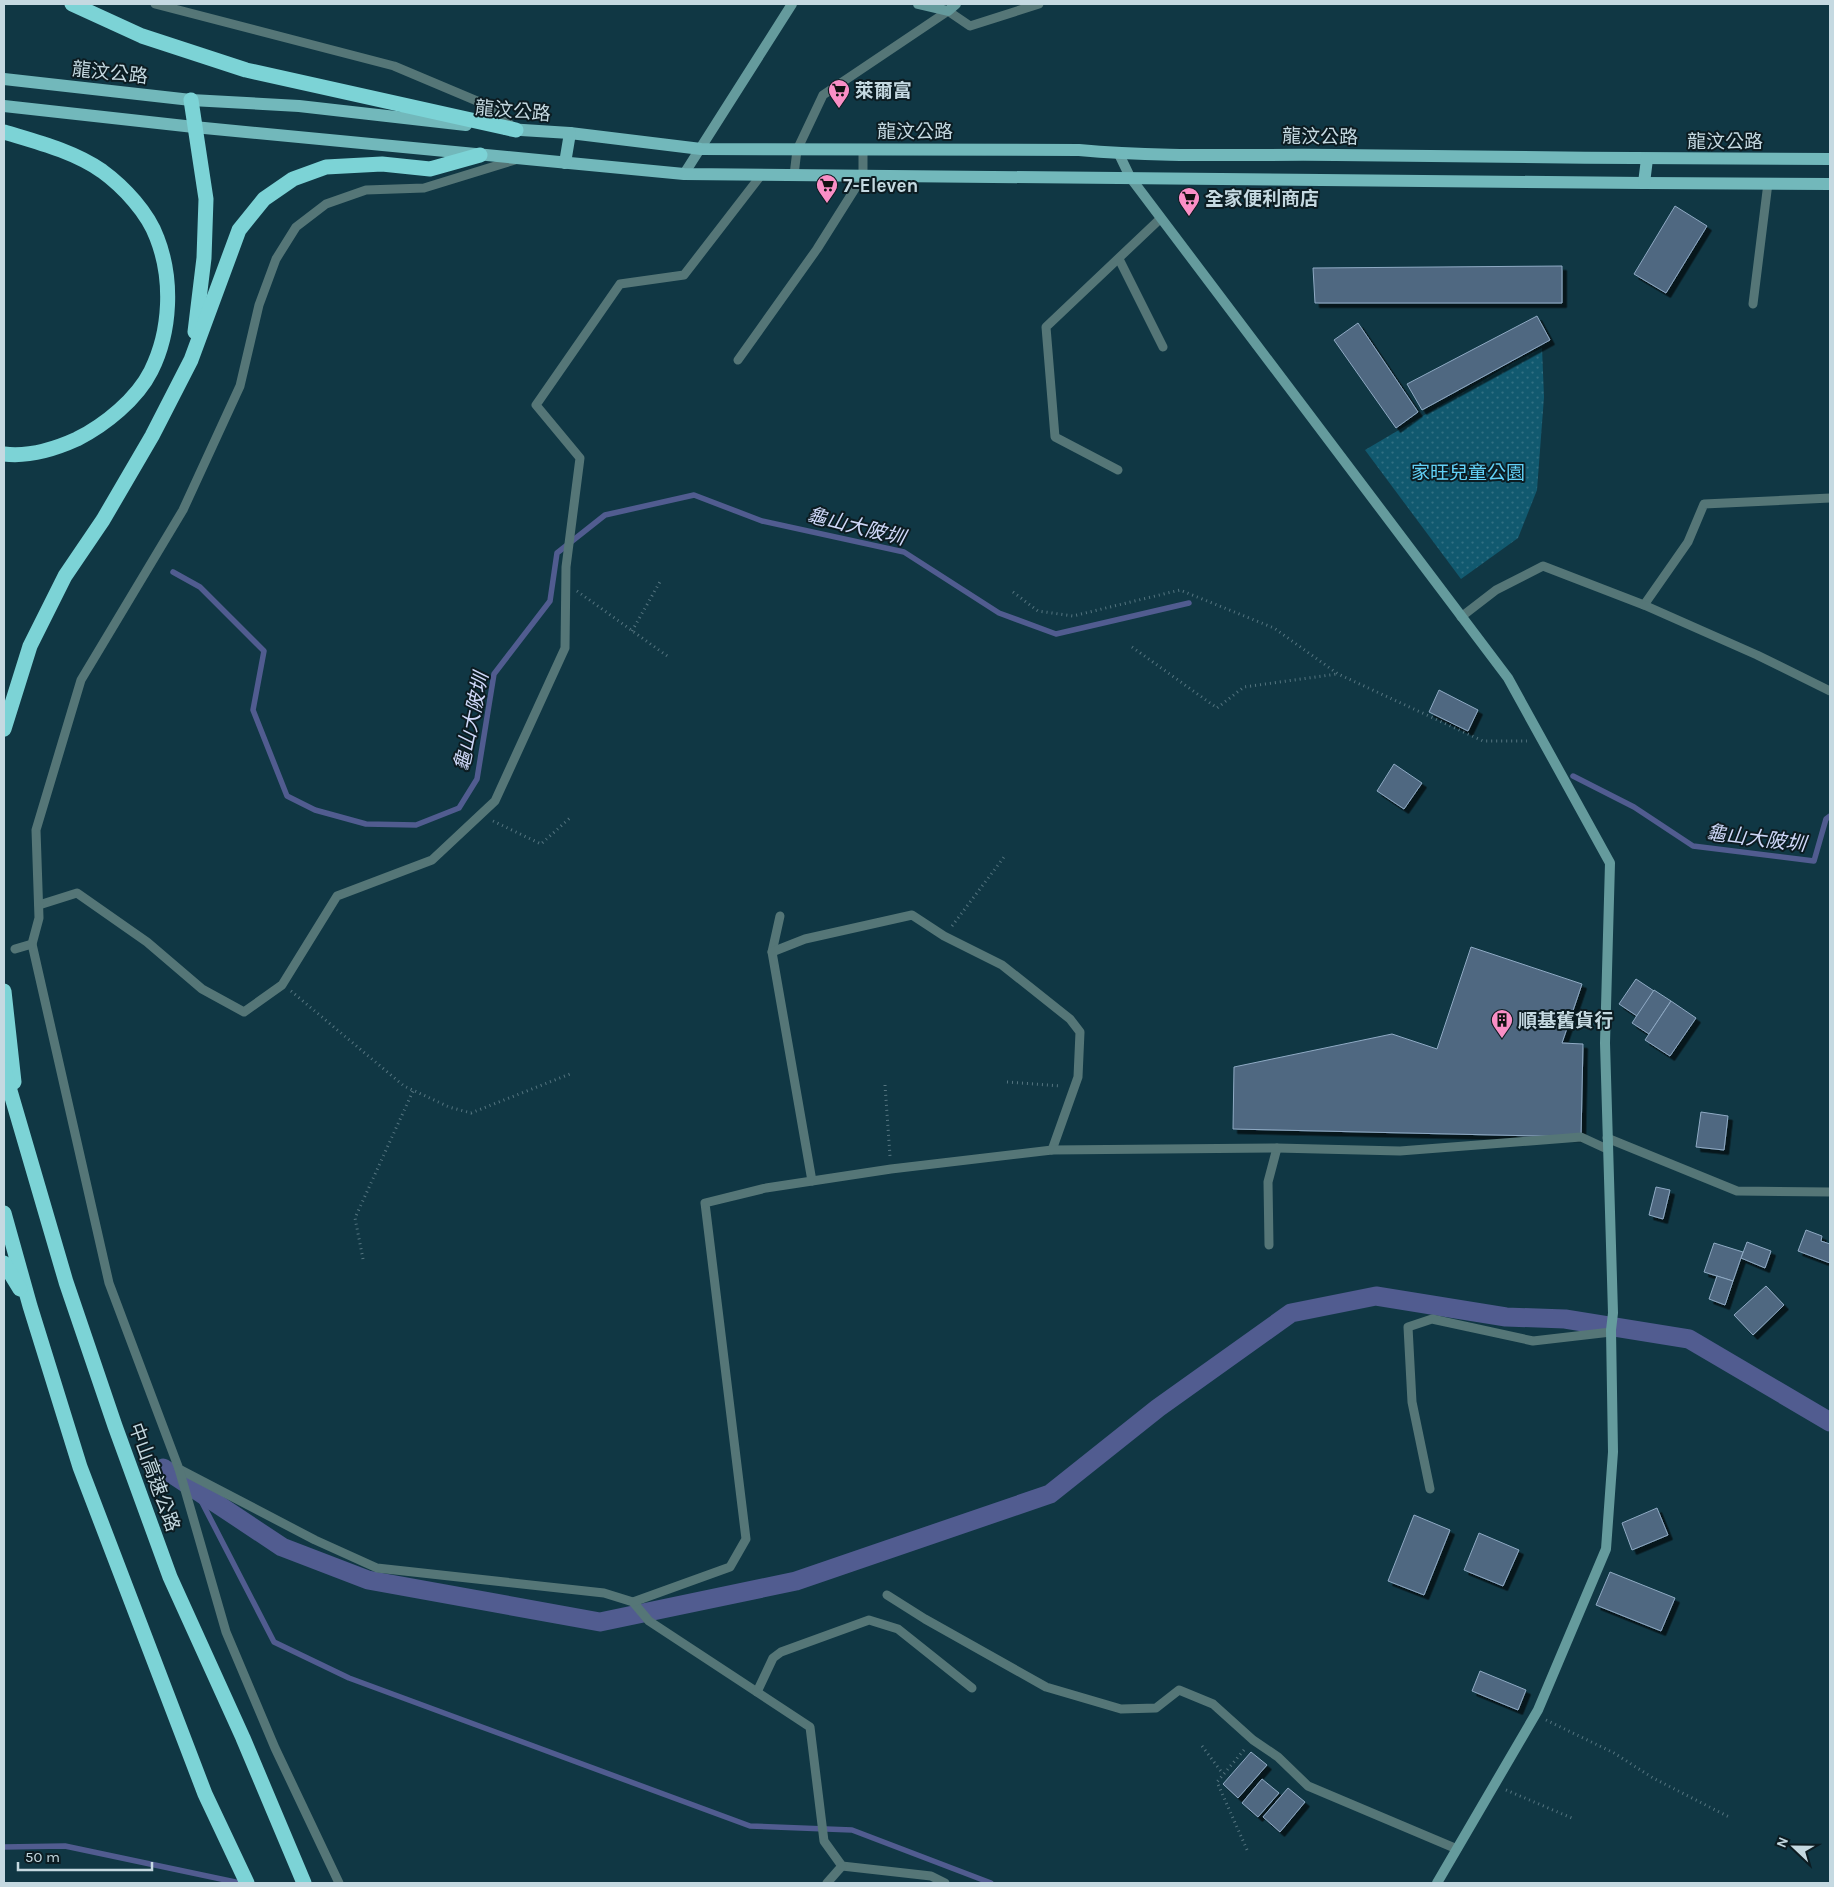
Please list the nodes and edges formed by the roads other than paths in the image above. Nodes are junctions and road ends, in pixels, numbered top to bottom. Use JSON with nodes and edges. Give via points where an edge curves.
{"nodes":[{"id":1,"x":72,"y":4,"type":"edge"},
{"id":2,"x":155,"y":4,"type":"edge"},
{"id":3,"x":792,"y":4,"type":"edge"},
{"id":4,"x":918,"y":4,"type":"edge"},
{"id":5,"x":1039,"y":4,"type":"edge"},
{"id":6,"x":952,"y":7,"type":"edge"},
{"id":7,"x":4,"y":80,"type":"edge"},
{"id":8,"x":191,"y":100,"type":"junction"},
{"id":9,"x":4,"y":106,"type":"edge"},
{"id":10,"x":194,"y":127,"type":"junction"},
{"id":11,"x":516,"y":130,"type":"junction"},
{"id":12,"x":4,"y":132,"type":"edge"},
{"id":13,"x":570,"y":134,"type":"junction"},
{"id":14,"x":701,"y":149,"type":"junction"},
{"id":15,"x":798,"y":150,"type":"junction"},
{"id":16,"x":863,"y":150,"type":"junction"},
{"id":17,"x":1119,"y":154,"type":"junction"},
{"id":18,"x":480,"y":155,"type":"junction"},
{"id":19,"x":525,"y":157,"type":"junction"},
{"id":20,"x":1647,"y":159,"type":"junction"},
{"id":21,"x":1830,"y":159,"type":"edge"},
{"id":22,"x":565,"y":163,"type":"junction"},
{"id":23,"x":684,"y":174,"type":"junction"},
{"id":24,"x":762,"y":174,"type":"junction"},
{"id":25,"x":794,"y":175,"type":"junction"},
{"id":26,"x":862,"y":176,"type":"junction"},
{"id":27,"x":1130,"y":177,"type":"junction"},
{"id":28,"x":1644,"y":183,"type":"junction"},
{"id":29,"x":1768,"y":184,"type":"junction"},
{"id":30,"x":1830,"y":184,"type":"edge"},
{"id":31,"x":1161,"y":218,"type":"junction"},
{"id":32,"x":1118,"y":259,"type":"junction"},
{"id":33,"x":1753,"y":304,"type":"dead end"},
{"id":34,"x":1164,"y":347,"type":"dead end"},
{"id":35,"x":191,"y":360,"type":"junction"},
{"id":36,"x":738,"y":360,"type":"dead end"},
{"id":37,"x":4,"y":454,"type":"edge"},
{"id":38,"x":1118,"y":470,"type":"dead end"},
{"id":39,"x":1830,"y":498,"type":"edge"},
{"id":40,"x":1644,"y":605,"type":"junction"},
{"id":41,"x":1461,"y":616,"type":"junction"},
{"id":42,"x":1830,"y":691,"type":"edge"},
{"id":43,"x":4,"y":729,"type":"edge"},
{"id":44,"x":39,"y":905,"type":"junction"},
{"id":45,"x":780,"y":916,"type":"dead end"},
{"id":46,"x":32,"y":944,"type":"junction"},
{"id":47,"x":15,"y":949,"type":"dead end"},
{"id":48,"x":772,"y":952,"type":"junction"},
{"id":49,"x":4,"y":991,"type":"edge"},
{"id":50,"x":4,"y":1070,"type":"edge"},
{"id":51,"x":18,"y":1123,"type":"junction"},
{"id":52,"x":1607,"y":1138,"type":"junction"},
{"id":53,"x":1277,"y":1148,"type":"junction"},
{"id":54,"x":1607,"y":1149,"type":"junction"},
{"id":55,"x":1052,"y":1150,"type":"junction"},
{"id":56,"x":812,"y":1181,"type":"junction"},
{"id":57,"x":1830,"y":1192,"type":"edge"},
{"id":58,"x":4,"y":1213,"type":"edge"},
{"id":59,"x":1269,"y":1245,"type":"dead end"},
{"id":60,"x":4,"y":1263,"type":"edge"},
{"id":61,"x":30,"y":1306,"type":"junction"},
{"id":62,"x":1611,"y":1331,"type":"junction"},
{"id":63,"x":180,"y":1470,"type":"junction"},
{"id":64,"x":1430,"y":1489,"type":"dead end"},
{"id":65,"x":887,"y":1595,"type":"dead end"},
{"id":66,"x":633,"y":1602,"type":"junction"},
{"id":67,"x":972,"y":1688,"type":"dead end"},
{"id":68,"x":757,"y":1692,"type":"junction"},
{"id":69,"x":1457,"y":1849,"type":"junction"},
{"id":70,"x":842,"y":1866,"type":"junction"},
{"id":71,"x":247,"y":1883,"type":"edge"},
{"id":72,"x":304,"y":1883,"type":"edge"},
{"id":73,"x":339,"y":1883,"type":"edge"},
{"id":74,"x":827,"y":1883,"type":"edge"},
{"id":75,"x":945,"y":1883,"type":"edge"},
{"id":76,"x":1437,"y":1883,"type":"edge"}],
"edges":[{"from":1,"to":11,"type":"highway","via":[[142,36],[246,70]]},
{"from":2,"to":11,"type":"lane","via":[[394,66],[496,109]]},
{"from":3,"to":14,"type":"street"},
{"from":4,"to":6,"type":"street"},
{"from":5,"to":6,"type":"lane","via":[[970,26]]},
{"from":6,"to":15,"type":"lane","via":[[823,95]]},
{"from":7,"to":8,"type":"main road","name":"龍汶公路"},
{"from":8,"to":10,"type":"highway"},
{"from":8,"to":11,"type":"main road","name":"龍汶公路","via":[[299,106]]},
{"from":9,"to":10,"type":"main road"},
{"from":10,"to":18,"type":"main road"},
{"from":10,"to":35,"type":"highway","via":[[206,199],[204,258]]},
{"from":11,"to":13,"type":"main road","name":"龍汶公路"},
{"from":12,"to":37,"type":"highway","via":[[67,152],[102,171],[125,191],[157,236],[166,264],[167,298],[166,331],[151,371],[126,405],[85,435],[61,446],[38,452]]},
{"from":13,"to":14,"type":"main road","name":"龍汶公路"},
{"from":13,"to":22,"type":"main road"},
{"from":14,"to":15,"type":"main road","name":"龍汶公路"},
{"from":14,"to":23,"type":"street"},
{"from":15,"to":16,"type":"main road","name":"龍汶公路"},
{"from":15,"to":25,"type":"lane"},
{"from":16,"to":17,"type":"main road","name":"龍汶公路","via":[[1080,150]]},
{"from":16,"to":26,"type":"lane"},
{"from":17,"to":20,"type":"main road","name":"龍汶公路"},
{"from":17,"to":27,"type":"street"},
{"from":18,"to":19,"type":"main road"},
{"from":18,"to":35,"type":"highway","via":[[430,168],[382,164],[326,167],[293,179],[264,199],[239,230]]},
{"from":19,"to":22,"type":"main road"},
{"from":19,"to":44,"type":"lane","via":[[424,188],[366,190],[326,204],[296,227],[276,259],[260,305],[240,386],[183,510],[81,680],[36,830]]},
{"from":20,"to":21,"type":"main road","name":"龍汶公路"},
{"from":20,"to":28,"type":"main road"},
{"from":22,"to":23,"type":"main road"},
{"from":23,"to":24,"type":"main road"},
{"from":24,"to":25,"type":"main road"},
{"from":24,"to":44,"type":"lane","via":[[684,276],[620,284],[536,405],[580,458],[568,554],[564,648],[495,801],[432,860],[337,896],[282,985],[244,1012],[202,989],[147,942],[77,893]]},
{"from":25,"to":26,"type":"main road"},
{"from":26,"to":27,"type":"main road"},
{"from":26,"to":36,"type":"lane","via":[[817,249]]},
{"from":27,"to":28,"type":"main road"},
{"from":27,"to":31,"type":"street"},
{"from":28,"to":29,"type":"main road"},
{"from":29,"to":30,"type":"main road"},
{"from":29,"to":33,"type":"lane"},
{"from":31,"to":32,"type":"lane"},
{"from":31,"to":41,"type":"street"},
{"from":32,"to":34,"type":"lane"},
{"from":32,"to":38,"type":"lane","via":[[1046,327],[1055,437]]},
{"from":35,"to":43,"type":"highway","via":[[103,520],[65,576],[30,646]]},
{"from":39,"to":40,"type":"lane","via":[[1704,504],[1688,542]]},
{"from":40,"to":41,"type":"lane","via":[[1543,566],[1496,590]]},
{"from":40,"to":42,"type":"lane"},
{"from":41,"to":52,"type":"street","via":[[1508,678],[1610,863],[1604,1043]]},
{"from":44,"to":46,"type":"lane"},
{"from":45,"to":48,"type":"lane"},
{"from":46,"to":47,"type":"lane"},
{"from":46,"to":63,"type":"lane","via":[[109,1283]]},
{"from":48,"to":55,"type":"lane","via":[[804,939],[912,915],[944,936],[1002,965],[1070,1019],[1080,1032],[1078,1077]]},
{"from":48,"to":56,"type":"lane"},
{"from":49,"to":51,"type":"highway"},
{"from":50,"to":51,"type":"highway","name":"中山高速公路"},
{"from":51,"to":72,"type":"highway","name":"中山高速公路","via":[[69,1291],[170,1577]]},
{"from":52,"to":54,"type":"street"},
{"from":52,"to":57,"type":"lane","via":[[1738,1191]]},
{"from":53,"to":54,"type":"lane","via":[[1400,1151],[1581,1137]]},
{"from":53,"to":55,"type":"lane"},
{"from":53,"to":59,"type":"lane","via":[[1268,1182]]},
{"from":54,"to":62,"type":"street"},
{"from":55,"to":56,"type":"lane"},
{"from":56,"to":66,"type":"lane","via":[[705,1203],[746,1539],[730,1567]]},
{"from":58,"to":61,"type":"highway"},
{"from":60,"to":61,"type":"highway"},
{"from":61,"to":71,"type":"highway","via":[[80,1467],[205,1794]]},
{"from":62,"to":64,"type":"lane","via":[[1533,1341],[1432,1319],[1408,1327],[1412,1402]]},
{"from":62,"to":69,"type":"street","via":[[1613,1452],[1606,1549],[1536,1715]]},
{"from":63,"to":66,"type":"lane","via":[[315,1540],[377,1568],[604,1593]]},
{"from":63,"to":73,"type":"lane","via":[[226,1632],[275,1748]]},
{"from":65,"to":69,"type":"lane","via":[[1046,1687],[1121,1710],[1156,1708],[1179,1690],[1213,1704],[1308,1786]]},
{"from":66,"to":68,"type":"lane","via":[[649,1621]]},
{"from":67,"to":68,"type":"lane","via":[[898,1629],[869,1620],[781,1652],[773,1658]]},
{"from":68,"to":70,"type":"lane","via":[[810,1727],[824,1841]]},
{"from":69,"to":76,"type":"street"},
{"from":70,"to":74,"type":"lane"},
{"from":70,"to":75,"type":"lane","via":[[931,1876]]}]}
